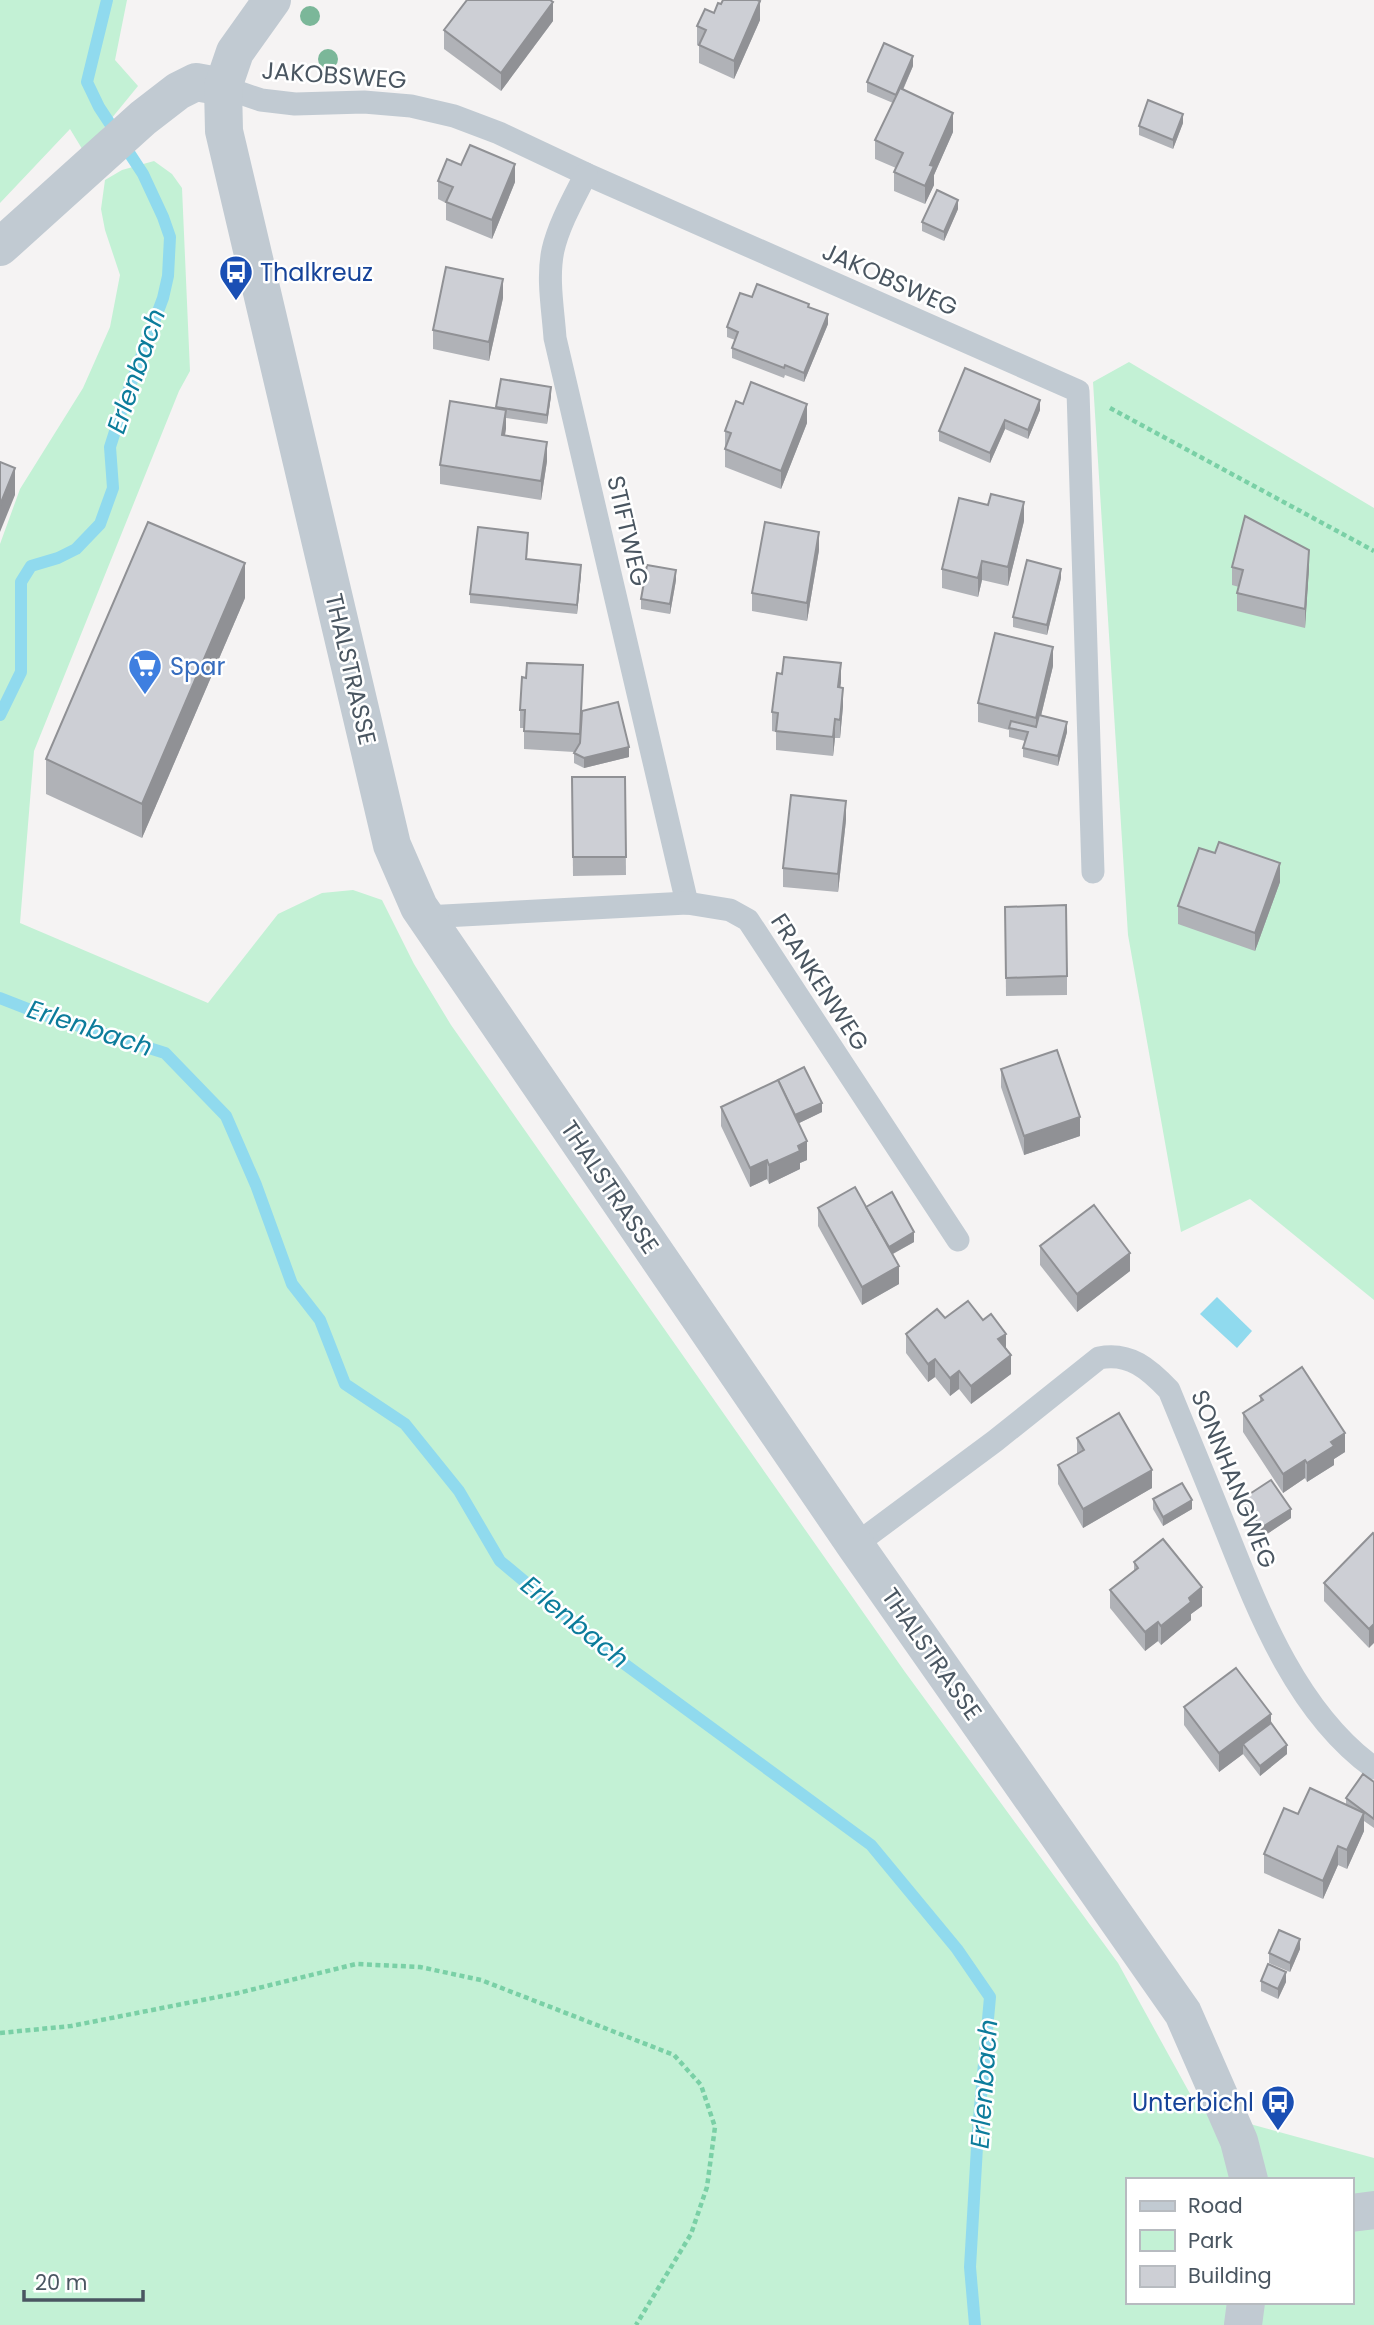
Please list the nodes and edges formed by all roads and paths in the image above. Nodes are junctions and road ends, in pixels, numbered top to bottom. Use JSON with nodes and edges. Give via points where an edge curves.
{"nodes":[{"id":1,"x":272,"y":0,"type":"edge"},
{"id":2,"x":223,"y":87,"type":"junction"},
{"id":3,"x":586,"y":174,"type":"junction"},
{"id":4,"x":0,"y":247,"type":"edge"},
{"id":5,"x":1078,"y":391,"type":"junction"},
{"id":6,"x":1374,"y":551,"type":"edge"},
{"id":7,"x":1093,"y":872,"type":"dead end"},
{"id":8,"x":687,"y":903,"type":"junction"},
{"id":9,"x":425,"y":917,"type":"junction"},
{"id":10,"x":958,"y":1240,"type":"dead end"},
{"id":11,"x":855,"y":1545,"type":"junction"},
{"id":12,"x":1374,"y":1768,"type":"edge"},
{"id":13,"x":0,"y":2033,"type":"edge"},
{"id":14,"x":1249,"y":2178,"type":"edge"},
{"id":15,"x":1374,"y":2210,"type":"edge"},
{"id":16,"x":1353,"y":2213,"type":"edge"},
{"id":17,"x":1246,"y":2304,"type":"edge"},
{"id":18,"x":636,"y":2325,"type":"edge"},
{"id":19,"x":1243,"y":2325,"type":"edge"}],
"edges":[{"from":1,"to":2,"type":"street","via":[[235,52]]},
{"from":2,"to":3,"type":"lane","name":"JAKOBSWEG","via":[[261,100],[364,102],[454,116]]},
{"from":2,"to":4,"type":"street","via":[[196,82],[178,91]]},
{"from":2,"to":9,"type":"street","name":"THALSTRASSE","via":[[225,131],[392,845]]},
{"from":3,"to":5,"type":"lane","name":"JAKOBSWEG"},
{"from":3,"to":8,"type":"lane","name":"STIFTWEG","via":[[553,250],[555,338]]},
{"from":5,"to":6,"type":"path"},
{"from":5,"to":7,"type":"lane"},
{"from":8,"to":9,"type":"lane","name":"FRANKENWEG"},
{"from":8,"to":10,"type":"lane","name":"FRANKENWEG","via":[[730,910],[748,920]]},
{"from":9,"to":11,"type":"street","name":"THALSTRASSE"},
{"from":11,"to":12,"type":"lane","name":"SONNHANGWEG","via":[[1099,1358],[1127,1358],[1150,1370],[1170,1390],[1251,1592],[1313,1709],[1345,1745]]},
{"from":11,"to":14,"type":"street","name":"THALSTRASSE","via":[[1183,2013],[1239,2141]]},
{"from":13,"to":18,"type":"path","via":[[71,2026],[356,1964],[420,1967],[481,1980],[674,2055],[701,2085],[715,2127],[709,2175],[691,2234]]},
{"from":15,"to":16,"type":"street"},
{"from":17,"to":19,"type":"street"}]}
